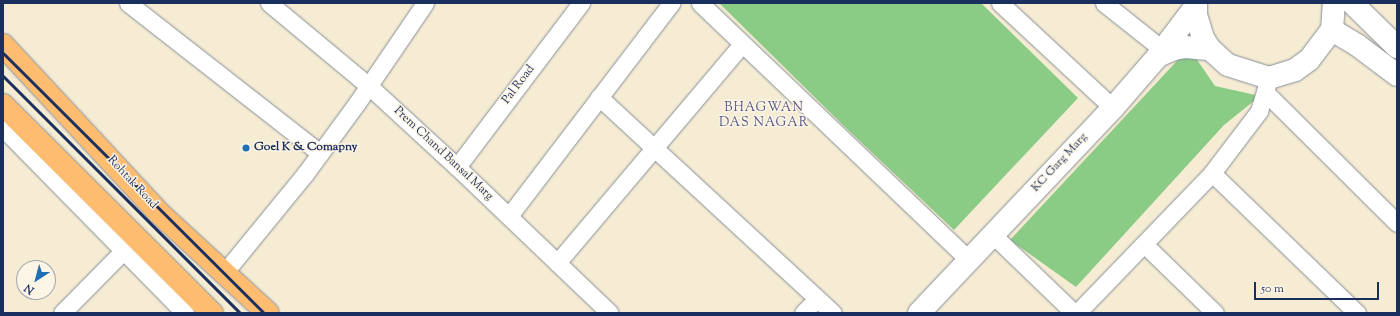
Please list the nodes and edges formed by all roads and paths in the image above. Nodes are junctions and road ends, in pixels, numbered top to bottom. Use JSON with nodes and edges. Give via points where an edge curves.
{"nodes":[{"id":1,"x":128,"y":3,"type":"edge"},
{"id":2,"x":269,"y":3,"type":"edge"},
{"id":3,"x":425,"y":3,"type":"edge"},
{"id":4,"x":581,"y":3,"type":"edge"},
{"id":5,"x":671,"y":3,"type":"edge"},
{"id":6,"x":700,"y":3,"type":"edge"},
{"id":7,"x":1000,"y":3,"type":"edge"},
{"id":8,"x":1104,"y":3,"type":"edge"},
{"id":9,"x":1334,"y":3,"type":"edge"},
{"id":10,"x":1352,"y":3,"type":"edge"},
{"id":11,"x":1196,"y":5,"type":"edge"},
{"id":12,"x":1332,"y":30,"type":"junction"},
{"id":13,"x":742,"y":44,"type":"junction"},
{"id":14,"x":3,"y":45,"type":"edge"},
{"id":15,"x":1397,"y":47,"type":"edge"},
{"id":16,"x":1210,"y":49,"type":"junction"},
{"id":17,"x":1160,"y":53,"type":"junction"},
{"id":18,"x":1397,"y":75,"type":"edge"},
{"id":19,"x":1267,"y":85,"type":"junction"},
{"id":20,"x":370,"y":87,"type":"junction"},
{"id":21,"x":599,"y":97,"type":"junction"},
{"id":22,"x":3,"y":105,"type":"edge"},
{"id":23,"x":1113,"y":108,"type":"junction"},
{"id":24,"x":3,"y":128,"type":"edge"},
{"id":25,"x":655,"y":148,"type":"junction"},
{"id":26,"x":320,"y":152,"type":"junction"},
{"id":27,"x":457,"y":166,"type":"junction"},
{"id":28,"x":1212,"y":173,"type":"junction"},
{"id":29,"x":509,"y":216,"type":"junction"},
{"id":30,"x":1397,"y":223,"type":"edge"},
{"id":31,"x":993,"y":235,"type":"junction"},
{"id":32,"x":130,"y":244,"type":"junction"},
{"id":33,"x":1144,"y":244,"type":"junction"},
{"id":34,"x":969,"y":260,"type":"junction"},
{"id":35,"x":558,"y":263,"type":"junction"},
{"id":36,"x":224,"y":273,"type":"junction"},
{"id":37,"x":817,"y":298,"type":"junction"},
{"id":38,"x":62,"y":313,"type":"edge"},
{"id":39,"x":185,"y":313,"type":"edge"},
{"id":40,"x":212,"y":313,"type":"edge"},
{"id":41,"x":268,"y":313,"type":"edge"},
{"id":42,"x":610,"y":313,"type":"edge"},
{"id":43,"x":803,"y":313,"type":"edge"},
{"id":44,"x":832,"y":313,"type":"edge"},
{"id":45,"x":919,"y":313,"type":"edge"},
{"id":46,"x":1076,"y":313,"type":"edge"},
{"id":47,"x":1215,"y":313,"type":"edge"},
{"id":48,"x":1357,"y":313,"type":"edge"}],
"edges":[{"from":1,"to":26,"type":"street"},
{"from":2,"to":20,"type":"street","name":"Prem Chand Bansal Marg"},
{"from":3,"to":20,"type":"street"},
{"from":4,"to":27,"type":"street","name":"Pal Road"},
{"from":5,"to":21,"type":"street"},
{"from":6,"to":13,"type":"street"},
{"from":7,"to":23,"type":"street"},
{"from":8,"to":17,"type":"street"},
{"from":9,"to":12,"type":"street"},
{"from":10,"to":15,"type":"street"},
{"from":11,"to":16,"type":"street","via":[[1203,38]]},
{"from":11,"to":17,"type":"street","name":"KC Garg Marg"},
{"from":12,"to":18,"type":"street","via":[[1358,45]]},
{"from":12,"to":19,"type":"street","via":[[1309,60]]},
{"from":13,"to":25,"type":"street"},
{"from":13,"to":34,"type":"street"},
{"from":14,"to":36,"type":"main road","name":"Rohtak Road","via":[[158,212]]},
{"from":16,"to":17,"type":"street","via":[[1185,47]]},
{"from":16,"to":19,"type":"street","via":[[1228,65]]},
{"from":17,"to":23,"type":"street","name":"KC Garg Marg"},
{"from":19,"to":28,"type":"street","via":[[1259,111]]},
{"from":19,"to":30,"type":"street"},
{"from":20,"to":26,"type":"street"},
{"from":20,"to":27,"type":"street","name":"Prem Chand Bansal Marg"},
{"from":21,"to":25,"type":"street"},
{"from":21,"to":29,"type":"street"},
{"from":22,"to":32,"type":"main road"},
{"from":23,"to":31,"type":"street","name":"KC Garg Marg"},
{"from":24,"to":32,"type":"street"},
{"from":25,"to":35,"type":"street"},
{"from":25,"to":37,"type":"street"},
{"from":26,"to":36,"type":"street"},
{"from":27,"to":29,"type":"street","name":"Prem Chand Bansal Marg"},
{"from":28,"to":33,"type":"street"},
{"from":28,"to":48,"type":"street"},
{"from":29,"to":35,"type":"street","name":"Prem Chand Bansal Marg"},
{"from":31,"to":34,"type":"street","name":"KC Garg Marg"},
{"from":31,"to":46,"type":"street"},
{"from":32,"to":38,"type":"street"},
{"from":32,"to":39,"type":"street"},
{"from":32,"to":40,"type":"main road"},
{"from":33,"to":46,"type":"street"},
{"from":33,"to":47,"type":"street"},
{"from":34,"to":45,"type":"street","name":"KC Garg Marg"},
{"from":35,"to":42,"type":"street","name":"Prem Chand Bansal Marg"},
{"from":36,"to":41,"type":"main road","name":"Rohtak Road"},
{"from":37,"to":43,"type":"street"},
{"from":37,"to":44,"type":"street"}]}
